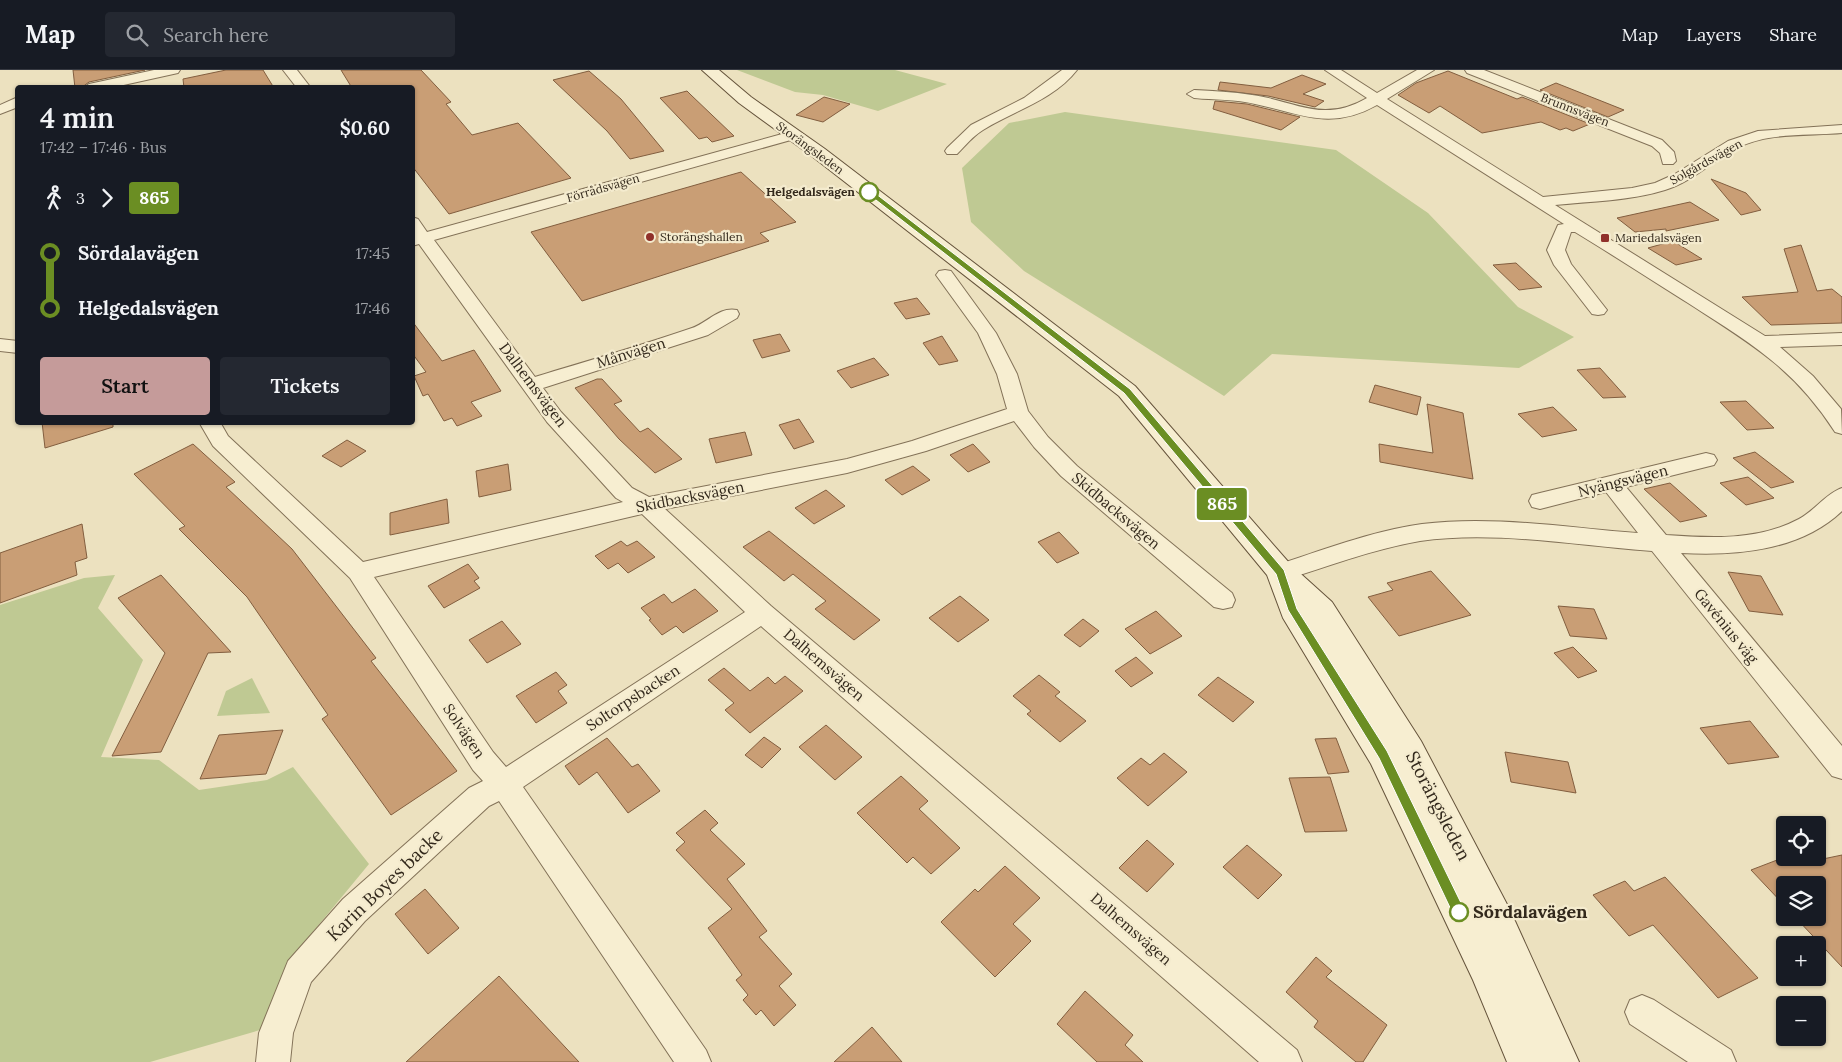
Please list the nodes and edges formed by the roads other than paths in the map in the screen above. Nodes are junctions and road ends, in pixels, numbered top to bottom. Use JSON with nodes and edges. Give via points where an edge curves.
{"nodes":[{"id":1,"x":173,"y":70,"type":"edge"},
{"id":2,"x":290,"y":70,"type":"edge"},
{"id":3,"x":710,"y":70,"type":"edge"},
{"id":4,"x":1070,"y":70,"type":"edge"},
{"id":5,"x":1332,"y":70,"type":"edge"},
{"id":6,"x":1427,"y":70,"type":"edge"},
{"id":7,"x":1472,"y":70,"type":"edge"},
{"id":8,"x":103,"y":85,"type":"edge"},
{"id":9,"x":302,"y":85,"type":"edge"},
{"id":10,"x":1194,"y":94,"type":"dead end"},
{"id":11,"x":1376,"y":98,"type":"junction"},
{"id":12,"x":1842,"y":129,"type":"edge"},
{"id":13,"x":793,"y":135,"type":"junction"},
{"id":14,"x":952,"y":151,"type":"dead end"},
{"id":15,"x":1668,"y":161,"type":"dead end"},
{"id":16,"x":1541,"y":202,"type":"junction"},
{"id":17,"x":1578,"y":226,"type":"junction"},
{"id":18,"x":416,"y":234,"type":"edge"},
{"id":19,"x":946,"y":275,"type":"dead end"},
{"id":20,"x":1598,"y":310,"type":"dead end"},
{"id":21,"x":730,"y":314,"type":"dead end"},
{"id":22,"x":1842,"y":338,"type":"edge"},
{"id":23,"x":1762,"y":342,"type":"junction"},
{"id":24,"x":0,"y":345,"type":"edge"},
{"id":25,"x":15,"y":347,"type":"edge"},
{"id":26,"x":530,"y":385,"type":"junction"},
{"id":27,"x":1018,"y":412,"type":"junction"},
{"id":28,"x":211,"y":425,"type":"edge"},
{"id":29,"x":1842,"y":426,"type":"edge"},
{"id":30,"x":1706,"y":460,"type":"dead end"},
{"id":31,"x":1611,"y":484,"type":"junction"},
{"id":32,"x":1842,"y":496,"type":"edge"},
{"id":33,"x":1540,"y":502,"type":"dead end"},
{"id":34,"x":646,"y":505,"type":"junction"},
{"id":35,"x":1658,"y":543,"type":"junction"},
{"id":36,"x":358,"y":572,"type":"junction"},
{"id":37,"x":1281,"y":572,"type":"junction"},
{"id":38,"x":1223,"y":600,"type":"dead end"},
{"id":39,"x":762,"y":613,"type":"junction"},
{"id":40,"x":1842,"y":767,"type":"edge"},
{"id":41,"x":504,"y":784,"type":"junction"},
{"id":42,"x":1642,"y":1012,"type":"dead end"},
{"id":43,"x":273,"y":1062,"type":"edge"},
{"id":44,"x":694,"y":1062,"type":"edge"},
{"id":45,"x":1285,"y":1062,"type":"edge"},
{"id":46,"x":1526,"y":1062,"type":"edge"},
{"id":47,"x":1559,"y":1062,"type":"edge"},
{"id":48,"x":1719,"y":1062,"type":"edge"}],
"edges":[{"from":1,"to":8,"type":"street"},
{"from":2,"to":9,"type":"street"},
{"from":3,"to":13,"type":"main road","name":"Storängsleden"},
{"from":4,"to":14,"type":"street","via":[[1029,101],[976,128]]},
{"from":5,"to":11,"type":"street"},
{"from":6,"to":11,"type":"street"},
{"from":7,"to":15,"type":"street","name":"Brunnsvägen","via":[[1657,143],[1667,152]]},
{"from":10,"to":11,"type":"street","via":[[1253,99],[1332,116],[1366,105]]},
{"from":11,"to":16,"type":"street"},
{"from":12,"to":16,"type":"street","name":"Solgårdsvägen","via":[[1746,139],[1674,181],[1648,190]]},
{"from":13,"to":18,"type":"street","name":"Förrådsvägen"},
{"from":13,"to":37,"type":"main road","name":"Storängsleden","via":[[1127,391]]},
{"from":16,"to":17,"type":"street"},
{"from":17,"to":20,"type":"street","via":[[1564,228],[1556,250],[1563,265]]},
{"from":17,"to":23,"type":"street"},
{"from":18,"to":26,"type":"street","name":"Dalhemsvägen","via":[[503,344]]},
{"from":19,"to":27,"type":"street","name":"Skidbacksvägen","via":[[987,333],[1007,374]]},
{"from":21,"to":26,"type":"street","name":"Månvägen","via":[[701,331]]},
{"from":22,"to":23,"type":"street"},
{"from":23,"to":29,"type":"street","via":[[1800,372]]},
{"from":24,"to":25,"type":"street"},
{"from":26,"to":34,"type":"street","name":"Dalhemsvägen","via":[[624,493]]},
{"from":27,"to":34,"type":"street","name":"Skidbacksvägen","via":[[919,446],[847,466]]},
{"from":27,"to":38,"type":"street","name":"Skidbacksvägen","via":[[1040,442],[1069,471]]},
{"from":28,"to":36,"type":"street","name":"Solvägen","via":[[220,441]]},
{"from":30,"to":31,"type":"street","name":"Nyängsvägen"},
{"from":31,"to":33,"type":"street","name":"Nyängsvägen"},
{"from":31,"to":35,"type":"street","name":"Gavénius väg"},
{"from":32,"to":35,"type":"street","via":[[1829,512],[1816,521],[1758,542],[1729,545]]},
{"from":34,"to":36,"type":"street","name":"Skidbacksvägen"},
{"from":34,"to":39,"type":"street","name":"Dalhemsvägen"},
{"from":35,"to":37,"type":"street","via":[[1506,531],[1425,532]]},
{"from":35,"to":40,"type":"street","name":"Gavénius väg"},
{"from":36,"to":41,"type":"street","name":"Solvägen","via":[[483,762]]},
{"from":37,"to":46,"type":"main road","name":"Storängsleden","via":[[1293,610],[1383,755],[1486,967]]},
{"from":37,"to":47,"type":"main road","name":"Storängsleden","via":[[1322,610],[1410,751],[1497,923]]},
{"from":39,"to":41,"type":"street","name":"Soltorpsbacken"},
{"from":39,"to":45,"type":"street","name":"Dalhemsvägen"},
{"from":41,"to":43,"type":"street","name":"Karin Boyes backe","via":[[479,797],[400,867],[354,910],[299,972],[276,1033]]},
{"from":41,"to":44,"type":"street","name":"Solvägen"},
{"from":42,"to":48,"type":"street"}]}
